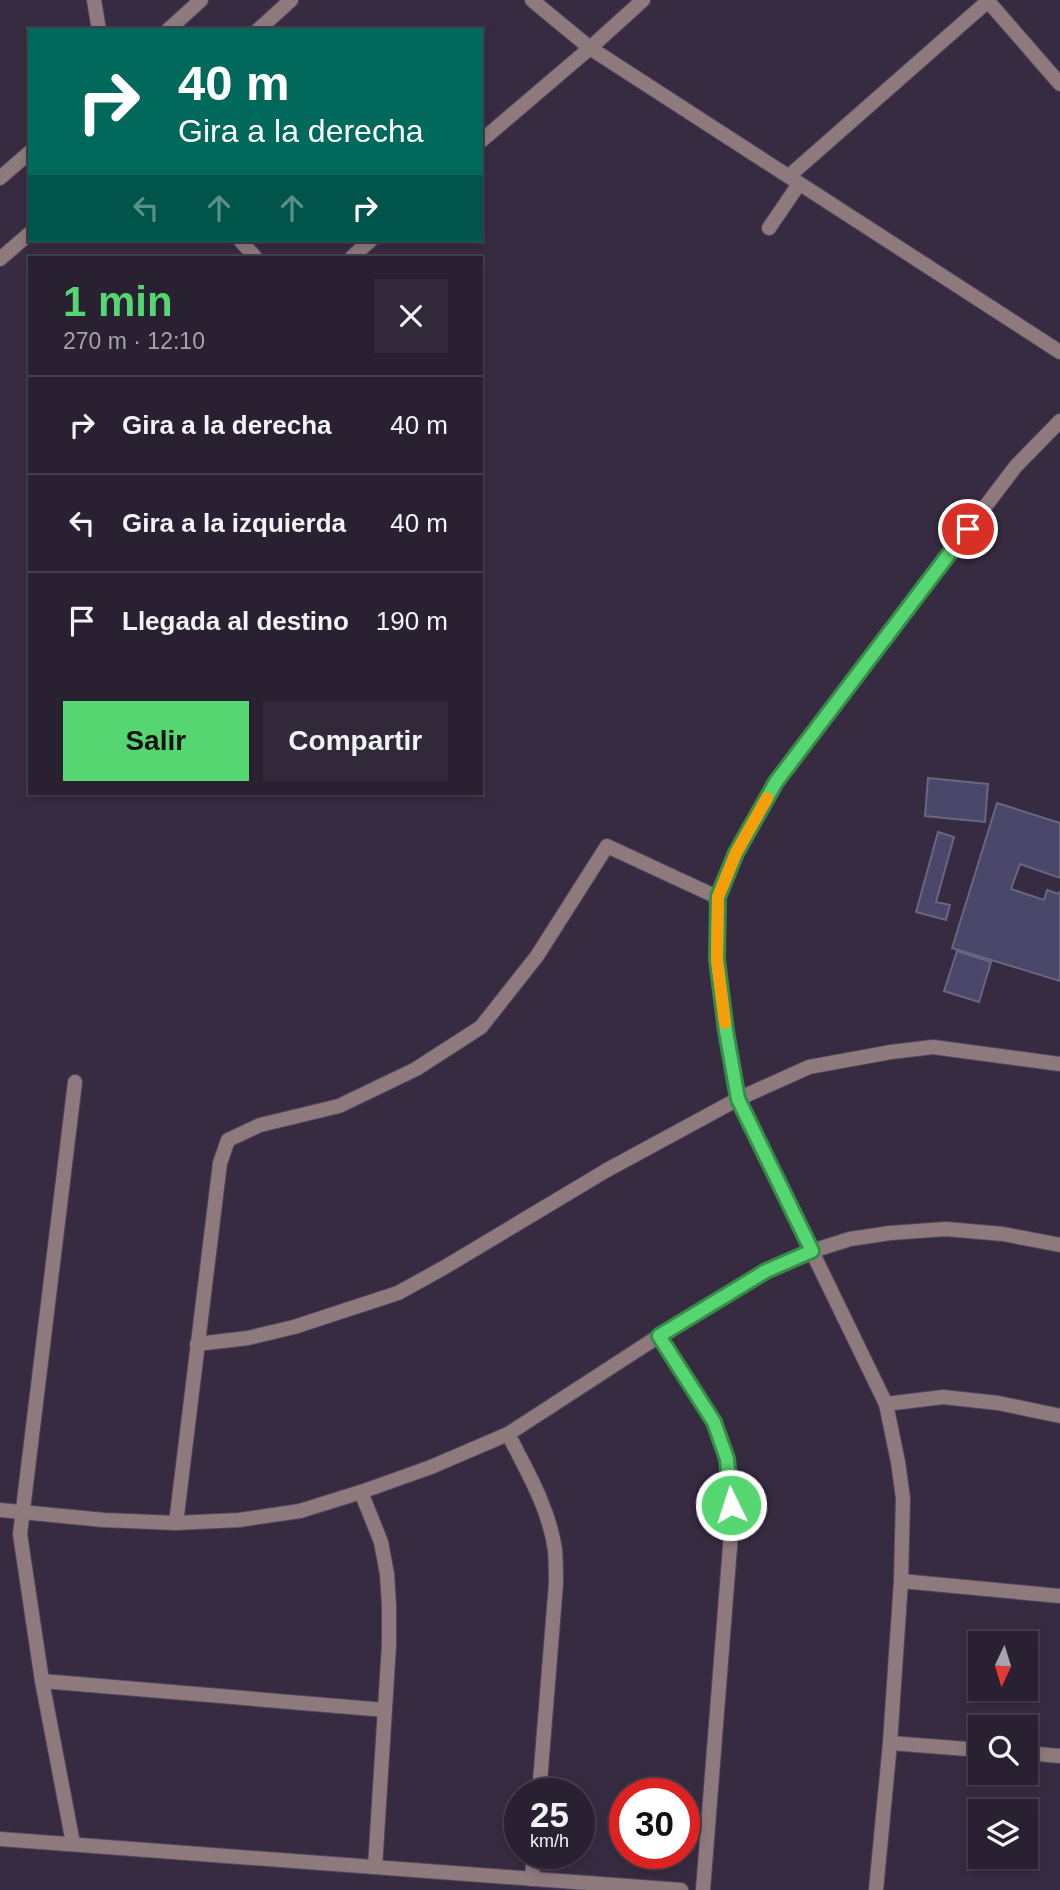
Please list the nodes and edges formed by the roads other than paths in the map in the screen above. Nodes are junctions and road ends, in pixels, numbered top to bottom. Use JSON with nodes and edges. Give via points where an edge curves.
{"nodes":[{"id":1,"x":94,"y":0,"type":"edge"},
{"id":2,"x":201,"y":0,"type":"edge"},
{"id":3,"x":291,"y":0,"type":"edge"},
{"id":4,"x":532,"y":0,"type":"edge"},
{"id":5,"x":642,"y":0,"type":"edge"},
{"id":6,"x":988,"y":1,"type":"edge"},
{"id":7,"x":99,"y":28,"type":"edge"},
{"id":8,"x":170,"y":28,"type":"edge"},
{"id":9,"x":260,"y":28,"type":"edge"},
{"id":10,"x":590,"y":48,"type":"junction"},
{"id":11,"x":1060,"y":84,"type":"edge"},
{"id":12,"x":483,"y":139,"type":"edge"},
{"id":13,"x":28,"y":154,"type":"edge"},
{"id":14,"x":0,"y":178,"type":"edge"},
{"id":15,"x":794,"y":180,"type":"junction"},
{"id":16,"x":769,"y":228,"type":"dead end"},
{"id":17,"x":28,"y":235,"type":"edge"},
{"id":18,"x":242,"y":242,"type":"edge"},
{"id":19,"x":369,"y":242,"type":"edge"},
{"id":20,"x":254,"y":256,"type":"edge"},
{"id":21,"x":353,"y":256,"type":"edge"},
{"id":22,"x":0,"y":259,"type":"edge"},
{"id":23,"x":1060,"y":352,"type":"edge"},
{"id":24,"x":1060,"y":421,"type":"edge"},
{"id":25,"x":718,"y":897,"type":"junction"},
{"id":26,"x":1060,"y":1064,"type":"edge"},
{"id":27,"x":75,"y":1082,"type":"dead end"},
{"id":28,"x":738,"y":1099,"type":"junction"},
{"id":29,"x":1060,"y":1245,"type":"edge"},
{"id":30,"x":812,"y":1251,"type":"junction"},
{"id":31,"x":659,"y":1336,"type":"junction"},
{"id":32,"x":197,"y":1344,"type":"junction"},
{"id":33,"x":886,"y":1404,"type":"junction"},
{"id":34,"x":1060,"y":1416,"type":"edge"},
{"id":35,"x":508,"y":1434,"type":"junction"},
{"id":36,"x":361,"y":1492,"type":"junction"},
{"id":37,"x":0,"y":1510,"type":"edge"},
{"id":38,"x":24,"y":1513,"type":"junction"},
{"id":39,"x":176,"y":1523,"type":"junction"},
{"id":40,"x":901,"y":1581,"type":"junction"},
{"id":41,"x":1060,"y":1596,"type":"edge"},
{"id":42,"x":42,"y":1681,"type":"junction"},
{"id":43,"x":385,"y":1710,"type":"junction"},
{"id":44,"x":890,"y":1743,"type":"junction"},
{"id":45,"x":968,"y":1749,"type":"edge"},
{"id":46,"x":1038,"y":1754,"type":"edge"},
{"id":47,"x":1060,"y":1756,"type":"edge"},
{"id":48,"x":540,"y":1778,"type":"edge"},
{"id":49,"x":0,"y":1839,"type":"edge"},
{"id":50,"x":73,"y":1843,"type":"junction"},
{"id":51,"x":375,"y":1867,"type":"junction"},
{"id":52,"x":533,"y":1869,"type":"edge"},
{"id":53,"x":532,"y":1879,"type":"junction"},
{"id":54,"x":681,"y":1890,"type":"edge"},
{"id":55,"x":703,"y":1890,"type":"edge"},
{"id":56,"x":876,"y":1890,"type":"edge"}],
"edges":[{"from":1,"to":7,"type":"street"},
{"from":2,"to":8,"type":"street"},
{"from":3,"to":9,"type":"street"},
{"from":4,"to":10,"type":"street"},
{"from":5,"to":10,"type":"street"},
{"from":6,"to":11,"type":"street"},
{"from":6,"to":15,"type":"street"},
{"from":10,"to":12,"type":"street"},
{"from":10,"to":15,"type":"street"},
{"from":13,"to":14,"type":"street"},
{"from":15,"to":16,"type":"street"},
{"from":15,"to":23,"type":"street"},
{"from":17,"to":22,"type":"street"},
{"from":18,"to":20,"type":"street"},
{"from":19,"to":21,"type":"street"},
{"from":24,"to":25,"type":"street","via":[[1016,466],[776,782],[736,853]]},
{"from":25,"to":28,"type":"street","via":[[717,960]]},
{"from":25,"to":32,"type":"street","via":[[607,846],[537,956],[481,1027],[416,1069],[339,1106],[260,1125],[228,1140],[220,1163]]},
{"from":26,"to":28,"type":"street","via":[[933,1047],[808,1067]]},
{"from":27,"to":38,"type":"street"},
{"from":28,"to":30,"type":"street"},
{"from":28,"to":32,"type":"street","via":[[398,1293],[294,1327]]},
{"from":29,"to":30,"type":"street","via":[[946,1229],[850,1239]]},
{"from":30,"to":31,"type":"street","via":[[766,1271]]},
{"from":30,"to":33,"type":"street"},
{"from":31,"to":35,"type":"street"},
{"from":31,"to":55,"type":"street","via":[[714,1422],[727,1459],[731,1489]]},
{"from":32,"to":39,"type":"street"},
{"from":33,"to":34,"type":"street","via":[[943,1397]]},
{"from":33,"to":40,"type":"street","via":[[903,1498]]},
{"from":35,"to":36,"type":"street"},
{"from":35,"to":48,"type":"street","via":[[536,1488],[555,1549]]},
{"from":36,"to":39,"type":"street","via":[[300,1511]]},
{"from":36,"to":43,"type":"street","via":[[381,1542],[387,1574]]},
{"from":37,"to":38,"type":"street"},
{"from":38,"to":39,"type":"street"},
{"from":38,"to":42,"type":"street","via":[[20,1534]]},
{"from":40,"to":41,"type":"street"},
{"from":40,"to":44,"type":"street"},
{"from":42,"to":43,"type":"street"},
{"from":42,"to":50,"type":"street"},
{"from":43,"to":51,"type":"street"},
{"from":44,"to":45,"type":"street"},
{"from":44,"to":56,"type":"street"},
{"from":46,"to":47,"type":"street"},
{"from":49,"to":50,"type":"street"},
{"from":50,"to":51,"type":"street"},
{"from":51,"to":53,"type":"street"},
{"from":52,"to":53,"type":"street"},
{"from":53,"to":54,"type":"street"}]}
